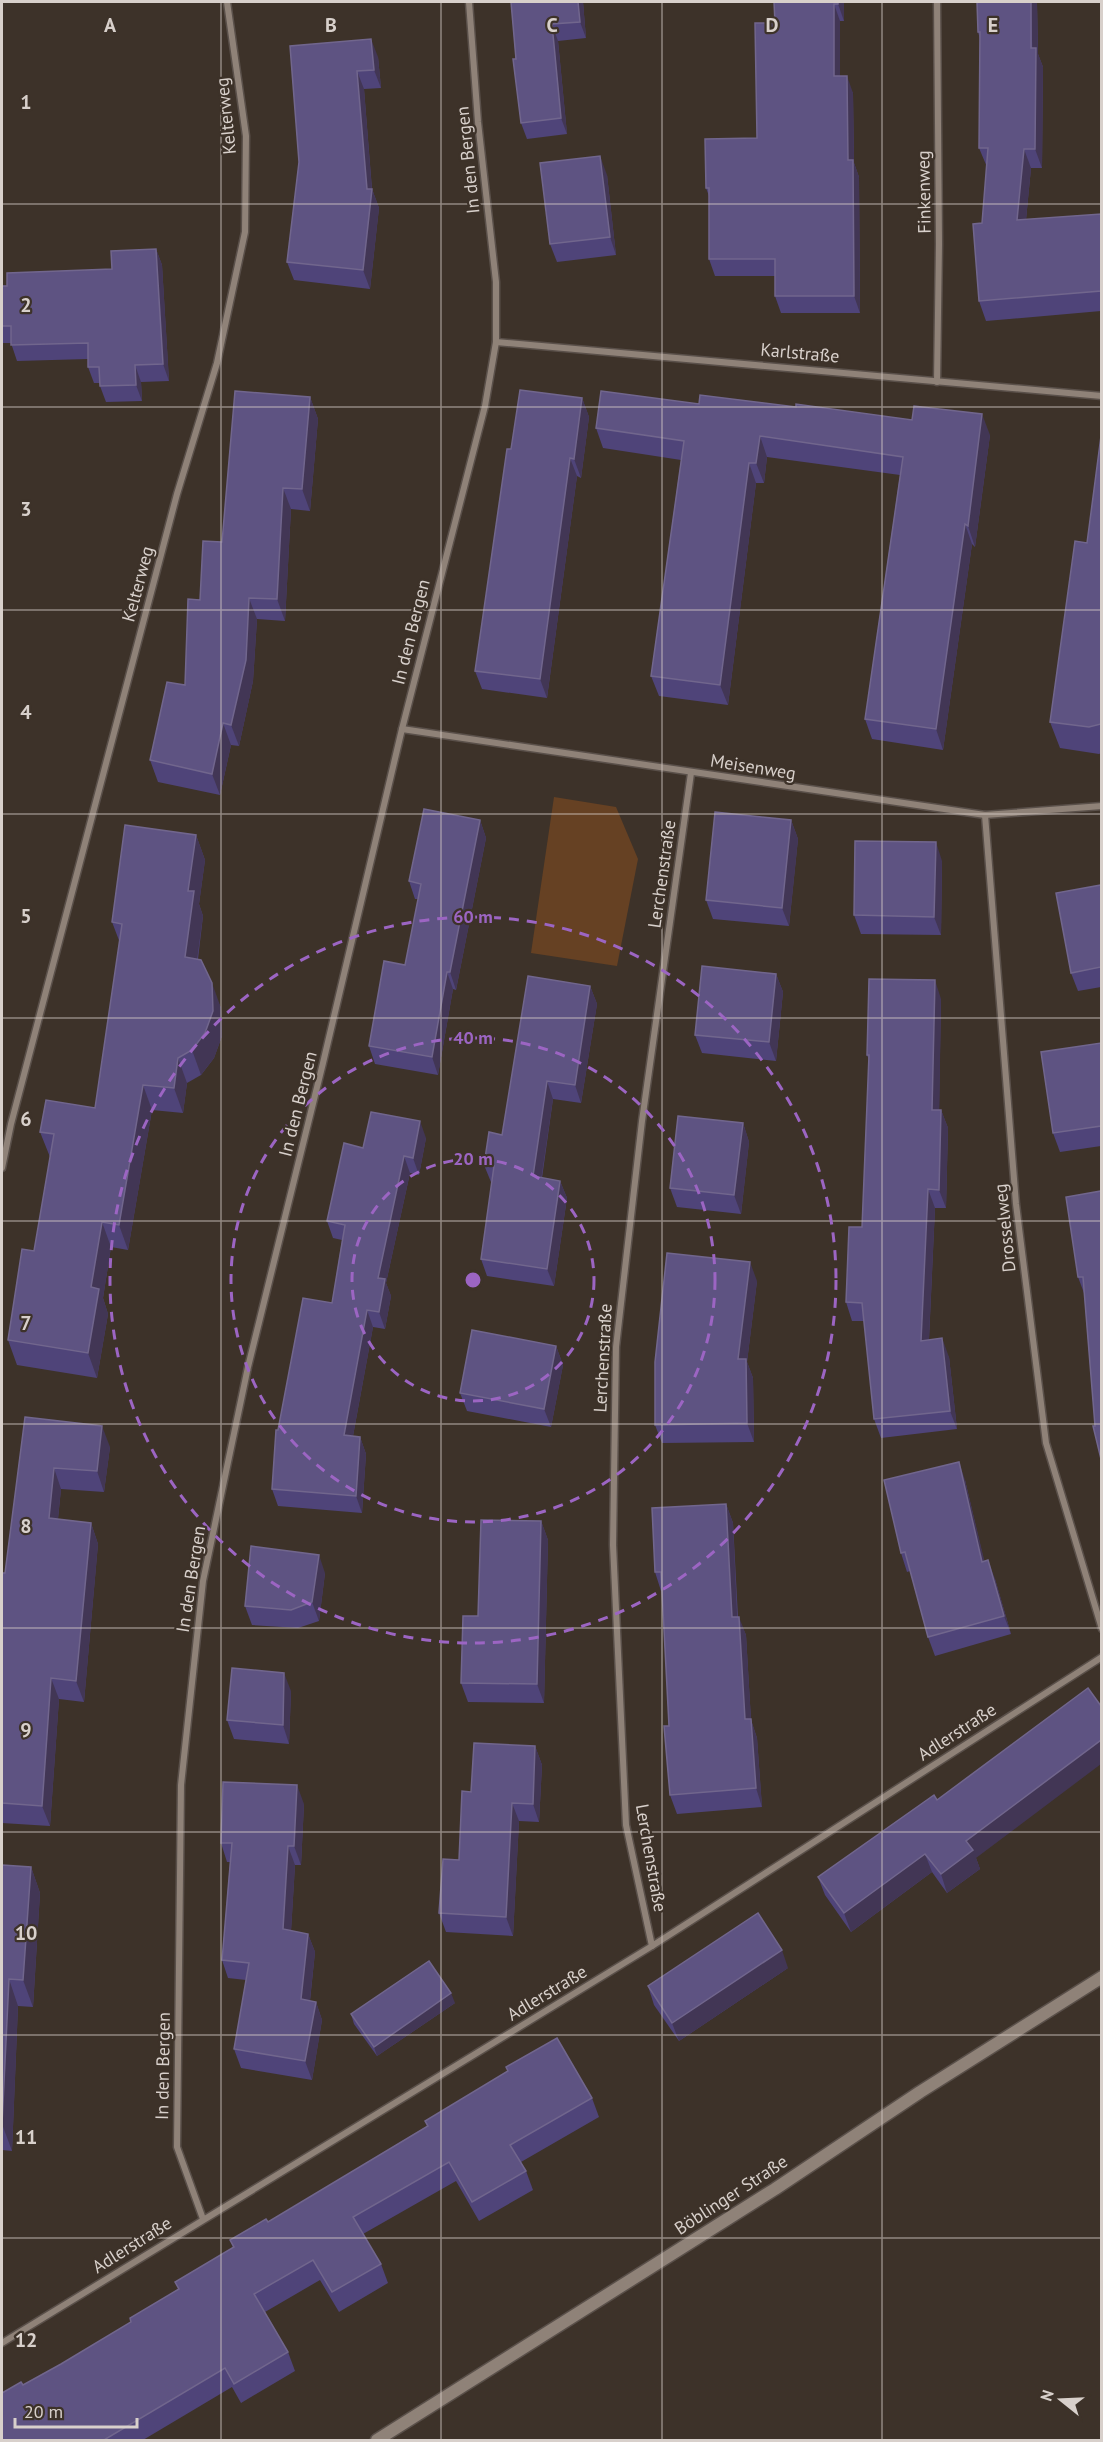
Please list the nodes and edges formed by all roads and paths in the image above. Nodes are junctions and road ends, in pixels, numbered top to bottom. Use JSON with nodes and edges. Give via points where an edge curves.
{"nodes":[{"id":1,"x":227,"y":2,"type":"edge"},
{"id":2,"x":469,"y":2,"type":"edge"},
{"id":3,"x":937,"y":2,"type":"edge"},
{"id":4,"x":496,"y":342,"type":"junction"},
{"id":5,"x":937,"y":382,"type":"junction"},
{"id":6,"x":1101,"y":396,"type":"edge"},
{"id":7,"x":402,"y":729,"type":"junction"},
{"id":8,"x":691,"y":773,"type":"junction"},
{"id":9,"x":1101,"y":806,"type":"edge"},
{"id":10,"x":985,"y":815,"type":"junction"},
{"id":11,"x":2,"y":1168,"type":"edge"},
{"id":12,"x":1101,"y":1629,"type":"edge"},
{"id":13,"x":1101,"y":1657,"type":"edge"},
{"id":14,"x":652,"y":1946,"type":"junction"},
{"id":15,"x":1101,"y":1977,"type":"edge"},
{"id":16,"x":203,"y":2219,"type":"junction"},
{"id":17,"x":2,"y":2343,"type":"edge"},
{"id":18,"x":377,"y":2440,"type":"edge"}],
"edges":[{"from":1,"to":11,"type":"street","name":"Kelterweg","via":[[246,136],[244,232],[217,363],[177,494]]},
{"from":2,"to":4,"type":"street","name":"In den Bergen","via":[[496,282]]},
{"from":3,"to":5,"type":"street","name":"Finkenweg"},
{"from":4,"to":5,"type":"street","name":"Karlstraße"},
{"from":4,"to":7,"type":"street","name":"In den Bergen","via":[[484,406]]},
{"from":5,"to":6,"type":"street","name":"Karlstraße"},
{"from":7,"to":8,"type":"street","name":"Meisenweg"},
{"from":7,"to":16,"type":"street","name":"In den Bergen","via":[[248,1367],[202,1581],[182,1785],[177,2147]]},
{"from":8,"to":10,"type":"street","name":"Meisenweg"},
{"from":8,"to":14,"type":"street","name":"Lerchenstraße","via":[[642,1121],[616,1354],[613,1545],[626,1825]]},
{"from":9,"to":10,"type":"street","name":"Meisenweg"},
{"from":10,"to":12,"type":"street","name":"Drosselweg","via":[[1016,1204],[1046,1443]]},
{"from":13,"to":14,"type":"street","name":"Adlerstraße"},
{"from":14,"to":16,"type":"street","name":"Adlerstraße"},
{"from":15,"to":18,"type":"main road","name":"Böblinger Straße"},
{"from":16,"to":17,"type":"street","name":"Adlerstraße"}]}
